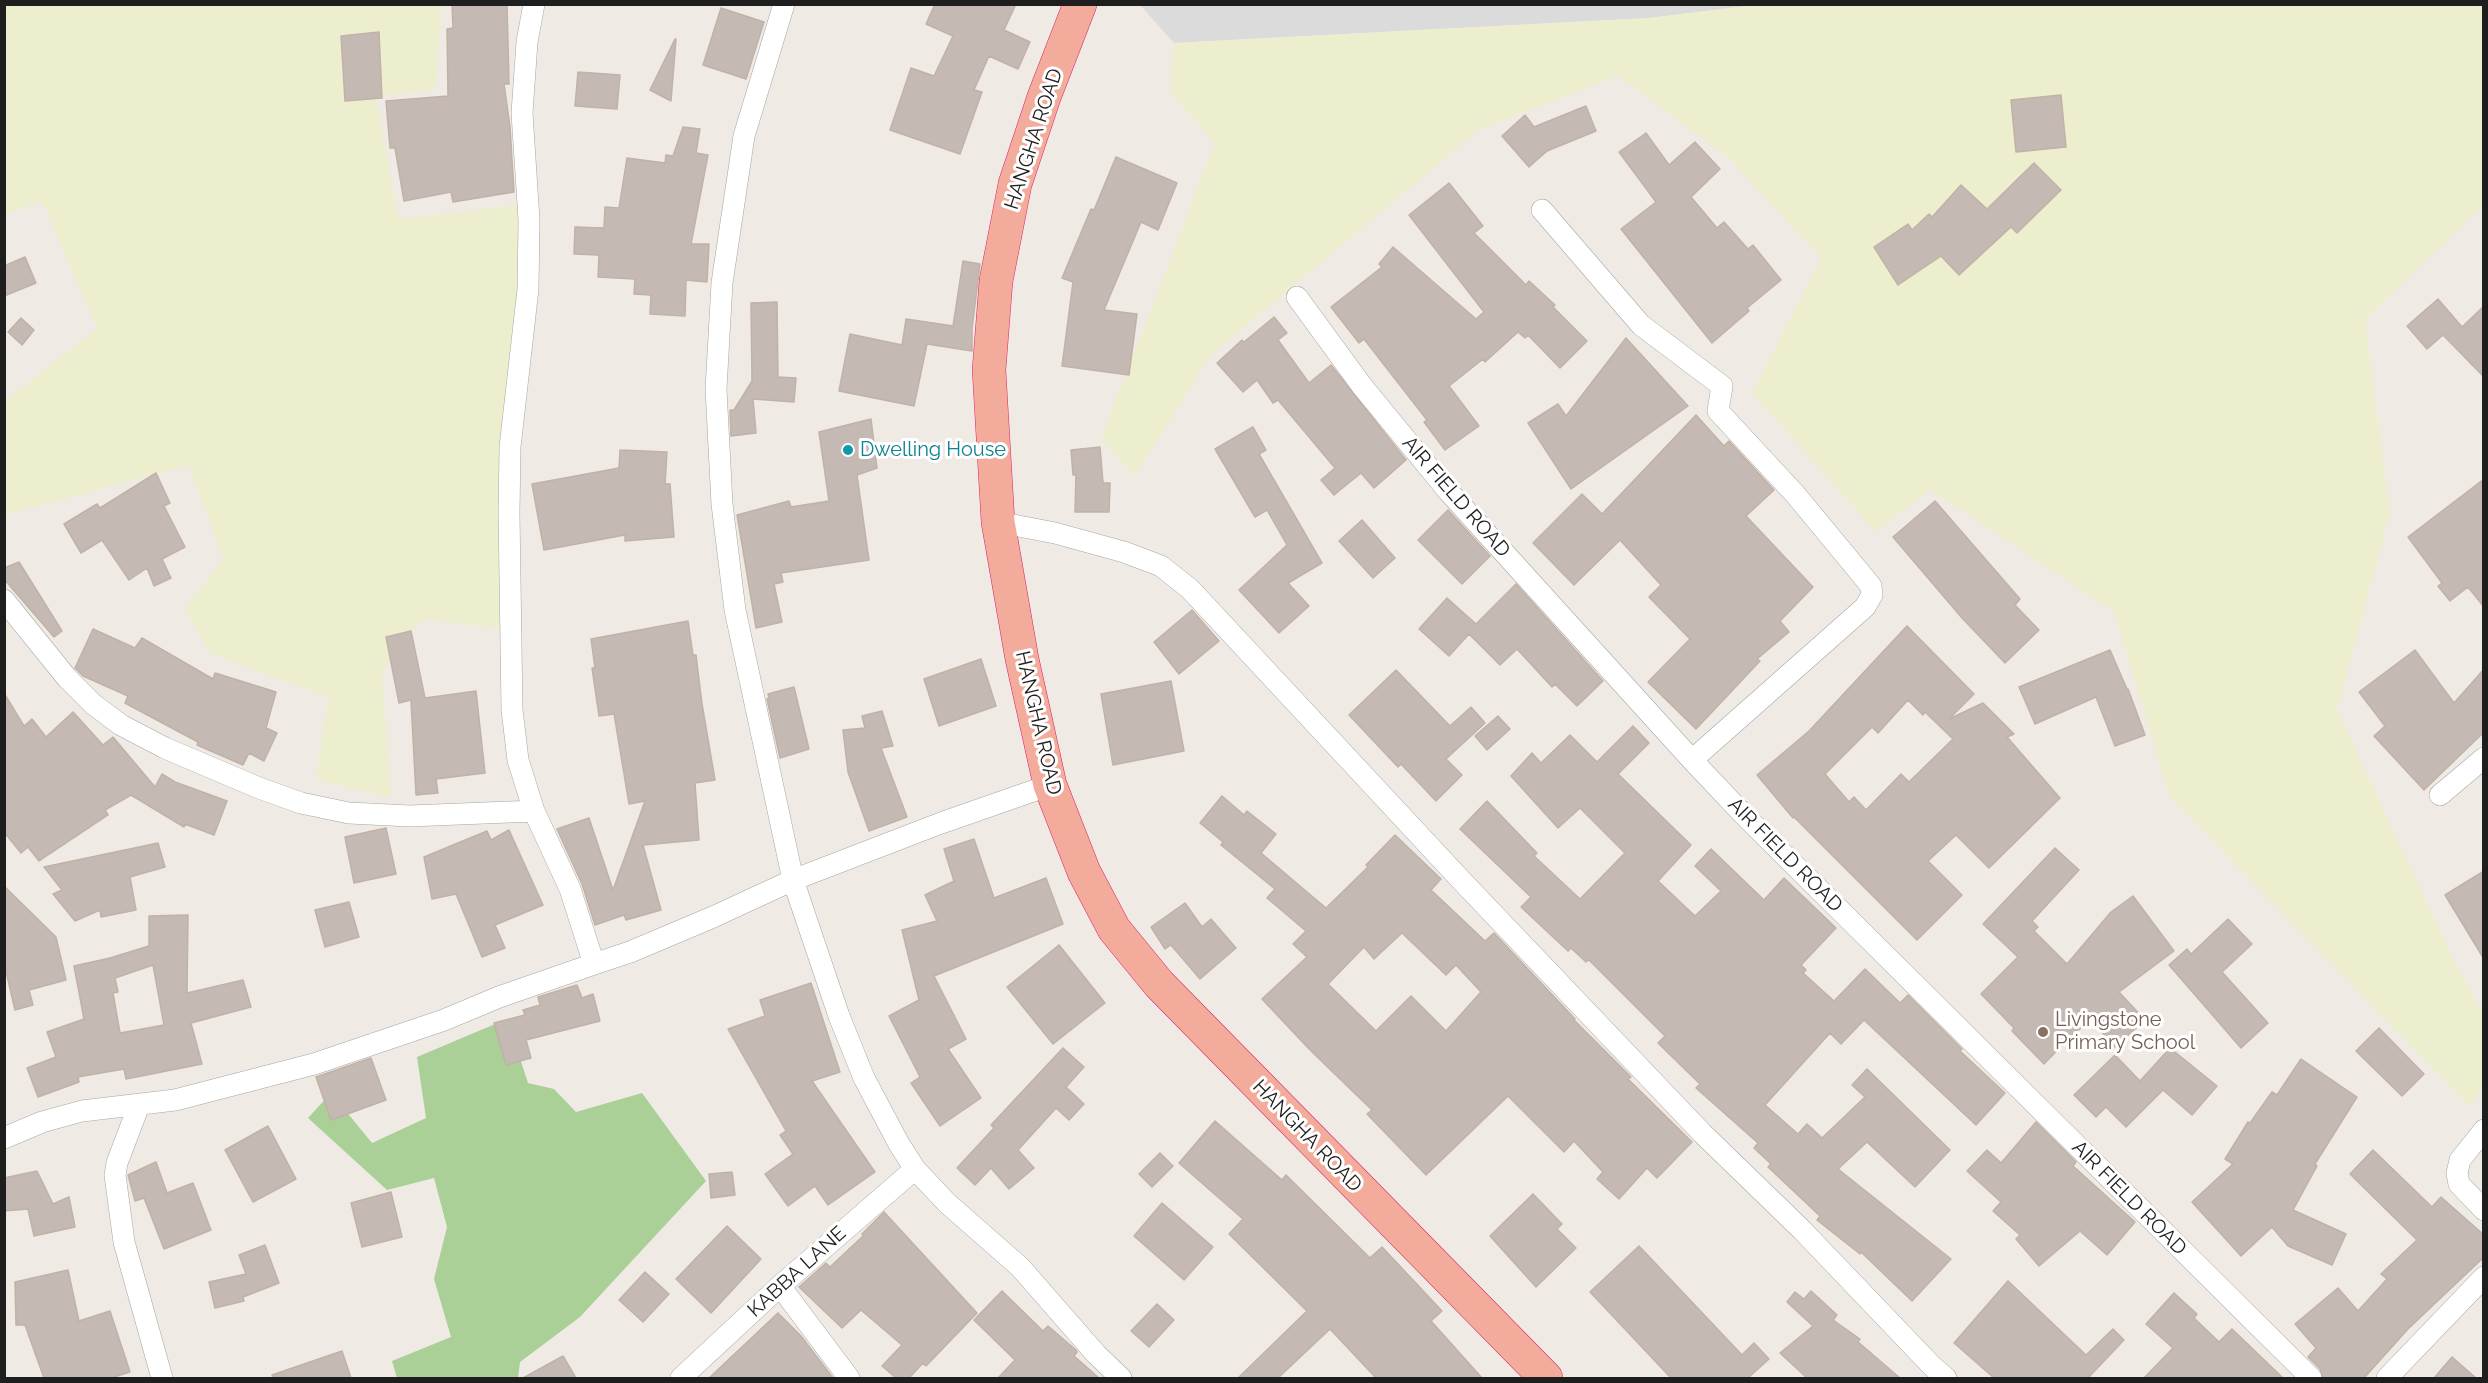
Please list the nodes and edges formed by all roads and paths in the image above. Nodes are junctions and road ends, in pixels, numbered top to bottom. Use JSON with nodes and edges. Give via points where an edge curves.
{"nodes":[{"id":1,"x":534,"y":4,"type":"edge"},
{"id":2,"x":783,"y":4,"type":"edge"},
{"id":3,"x":1080,"y":4,"type":"edge"},
{"id":4,"x":1542,"y":210,"type":"dead end"},
{"id":5,"x":1297,"y":297,"type":"dead end"},
{"id":6,"x":998,"y":522,"type":"junction"},
{"id":7,"x":7,"y":607,"type":"edge"},
{"id":8,"x":2484,"y":758,"type":"edge"},
{"id":9,"x":1692,"y":760,"type":"junction"},
{"id":10,"x":1050,"y":785,"type":"junction"},
{"id":11,"x":2440,"y":795,"type":"dead end"},
{"id":12,"x":534,"y":811,"type":"junction"},
{"id":13,"x":793,"y":880,"type":"junction"},
{"id":14,"x":594,"y":964,"type":"junction"},
{"id":15,"x":139,"y":1105,"type":"junction"},
{"id":16,"x":2484,"y":1130,"type":"edge"},
{"id":17,"x":4,"y":1138,"type":"edge"},
{"id":18,"x":915,"y":1169,"type":"junction"},
{"id":19,"x":2484,"y":1210,"type":"edge"},
{"id":20,"x":2484,"y":1277,"type":"edge"},
{"id":21,"x":780,"y":1286,"type":"junction"},
{"id":22,"x":162,"y":1378,"type":"edge"},
{"id":23,"x":681,"y":1378,"type":"edge"},
{"id":24,"x":849,"y":1378,"type":"edge"},
{"id":25,"x":1121,"y":1378,"type":"edge"},
{"id":26,"x":1546,"y":1378,"type":"edge"},
{"id":27,"x":1946,"y":1378,"type":"edge"},
{"id":28,"x":2311,"y":1378,"type":"edge"},
{"id":29,"x":2387,"y":1378,"type":"edge"}],
"edges":[{"from":1,"to":12,"type":"street","via":[[522,114],[529,220],[528,289],[510,447],[509,513],[512,710],[518,760]]},
{"from":2,"to":13,"type":"street","via":[[744,136],[722,283],[716,389],[722,504],[735,610]]},
{"from":3,"to":6,"type":"highway","name":"HANGHA ROAD","via":[[1016,184],[996,281],[989,370]]},
{"from":4,"to":9,"type":"street","via":[[1641,326],[1722,386],[1718,411],[1795,494],[1871,586],[1872,595],[1865,607]]},
{"from":5,"to":9,"type":"street","name":"AIR FIELD ROAD","via":[[1362,386],[1449,492]]},
{"from":6,"to":10,"type":"highway","name":"HANGHA ROAD","via":[[1022,659]]},
{"from":6,"to":27,"type":"street","via":[[1124,552],[1161,566],[1190,589],[1703,1134]]},
{"from":7,"to":12,"type":"street","via":[[67,678],[121,725],[259,788],[300,803],[349,813],[410,816]]},
{"from":8,"to":11,"type":"street"},
{"from":9,"to":28,"type":"street","name":"AIR FIELD ROAD"},
{"from":10,"to":13,"type":"street"},
{"from":10,"to":26,"type":"highway","name":"HANGHA ROAD","via":[[1084,872],[1113,929],[1159,984]]},
{"from":12,"to":14,"type":"street","via":[[570,889]]},
{"from":13,"to":14,"type":"street"},
{"from":13,"to":18,"type":"street","via":[[860,1068]]},
{"from":14,"to":15,"type":"street","via":[[314,1064],[175,1100]]},
{"from":15,"to":17,"type":"street","via":[[82,1111]]},
{"from":15,"to":22,"type":"street","via":[[116,1175],[124,1242]]},
{"from":16,"to":19,"type":"street","via":[[2460,1160],[2457,1173],[2459,1184]]},
{"from":18,"to":21,"type":"street","name":"KABBA LANE"},
{"from":18,"to":25,"type":"street","via":[[947,1203],[1020,1267]]},
{"from":20,"to":29,"type":"street"},
{"from":21,"to":23,"type":"street","name":"KABBA LANE"},
{"from":21,"to":24,"type":"street"}]}
